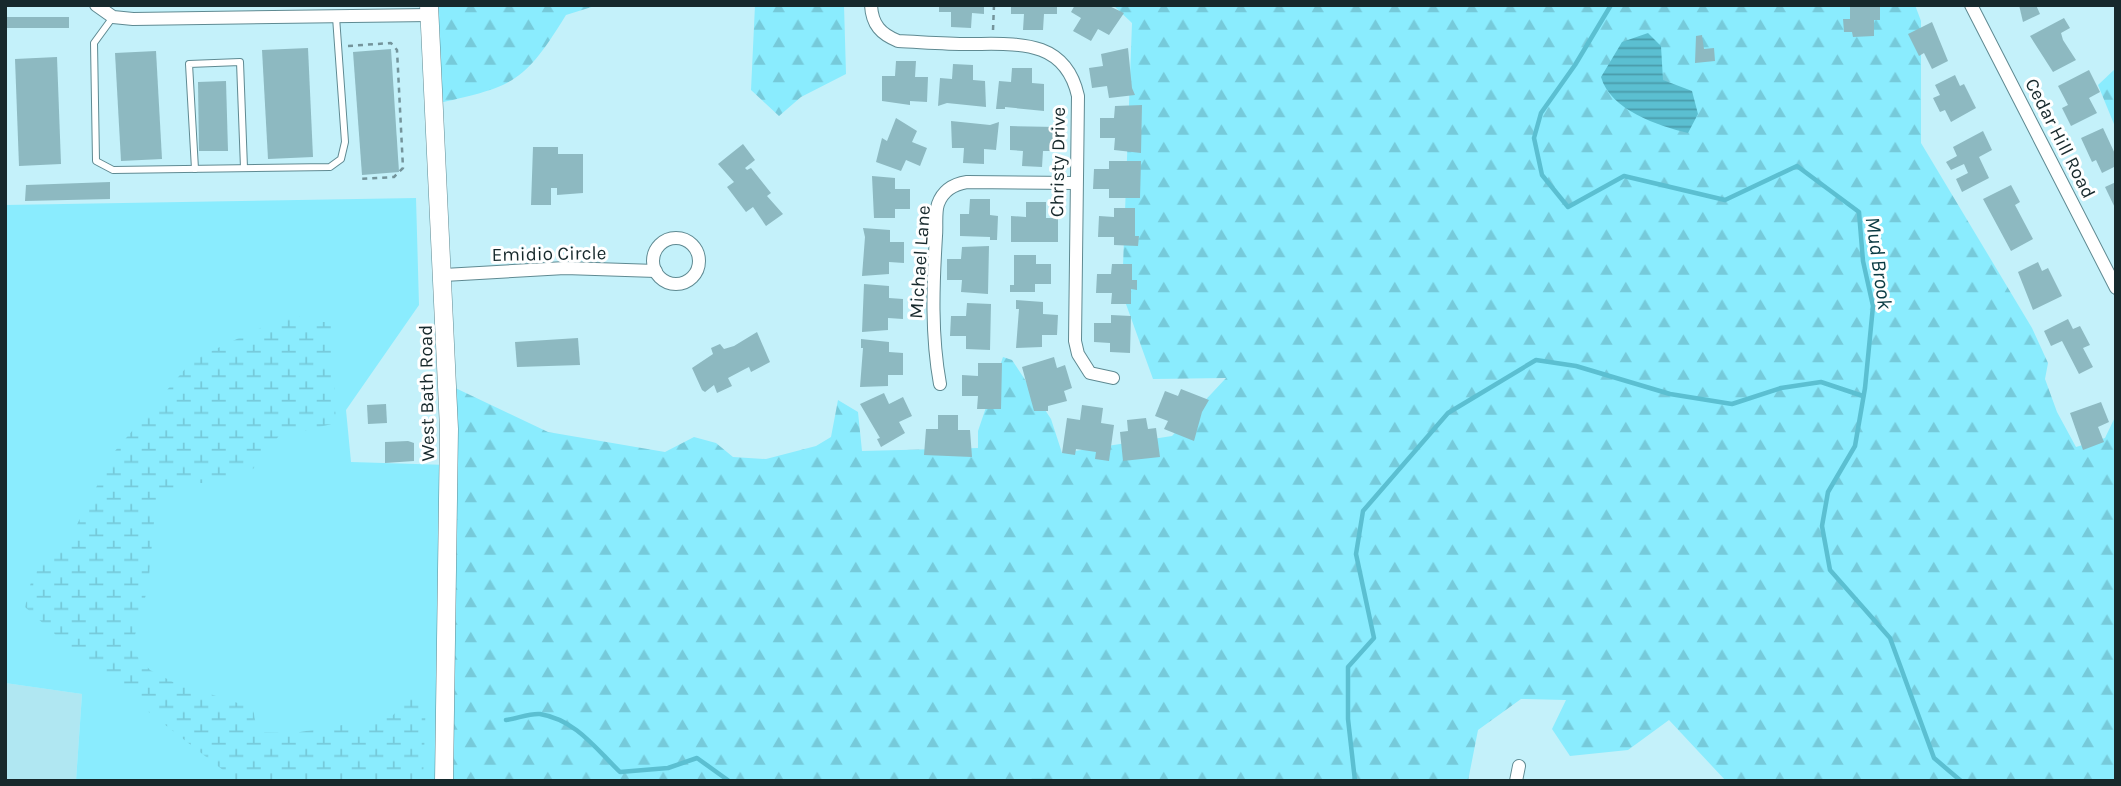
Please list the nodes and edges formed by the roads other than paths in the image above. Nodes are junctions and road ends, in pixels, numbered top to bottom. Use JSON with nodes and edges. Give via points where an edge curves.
{"nodes":[{"id":1,"x":96,"y":5,"type":"edge"},
{"id":2,"x":871,"y":5,"type":"edge"},
{"id":3,"x":1971,"y":5,"type":"edge"},
{"id":4,"x":430,"y":10,"type":"edge"},
{"id":5,"x":113,"y":17,"type":"junction"},
{"id":6,"x":337,"y":17,"type":"junction"},
{"id":7,"x":244,"y":168,"type":"junction"},
{"id":8,"x":195,"y":169,"type":"junction"},
{"id":9,"x":1075,"y":183,"type":"junction"},
{"id":10,"x":656,"y":271,"type":"dead end"},
{"id":11,"x":444,"y":275,"type":"junction"},
{"id":12,"x":2116,"y":288,"type":"edge"},
{"id":13,"x":1113,"y":378,"type":"dead end"},
{"id":14,"x":940,"y":384,"type":"dead end"},
{"id":15,"x":1519,"y":766,"type":"dead end"},
{"id":16,"x":444,"y":781,"type":"edge"},
{"id":17,"x":1516,"y":781,"type":"edge"}],
"edges":[{"from":1,"to":5,"type":"street"},
{"from":2,"to":9,"type":"street","name":"Christy Drive","via":[[875,25],[898,41],[1034,46],[1064,65],[1078,96]]},
{"from":3,"to":12,"type":"street","name":"Cedar Hill Road"},
{"from":4,"to":6,"type":"street"},
{"from":4,"to":11,"type":"street","name":"West Bath Road"},
{"from":5,"to":6,"type":"street"},
{"from":5,"to":8,"type":"lane","via":[[94,43],[96,161],[113,170]]},
{"from":6,"to":7,"type":"lane","via":[[345,142],[341,159],[330,167]]},
{"from":7,"to":8,"type":"lane"},
{"from":7,"to":8,"type":"lane","via":[[240,62],[189,64]]},
{"from":9,"to":13,"type":"street","name":"Christy Drive","via":[[1075,341],[1090,373]]},
{"from":9,"to":14,"type":"street","name":"Michael Lane","via":[[967,182],[954,184],[946,192],[938,204],[935,258],[934,350]]},
{"from":10,"to":11,"type":"street","name":"Emidio Circle","via":[[565,268]]},
{"from":11,"to":16,"type":"street","name":"West Bath Road","via":[[449,429]]},
{"from":15,"to":17,"type":"street"}]}
